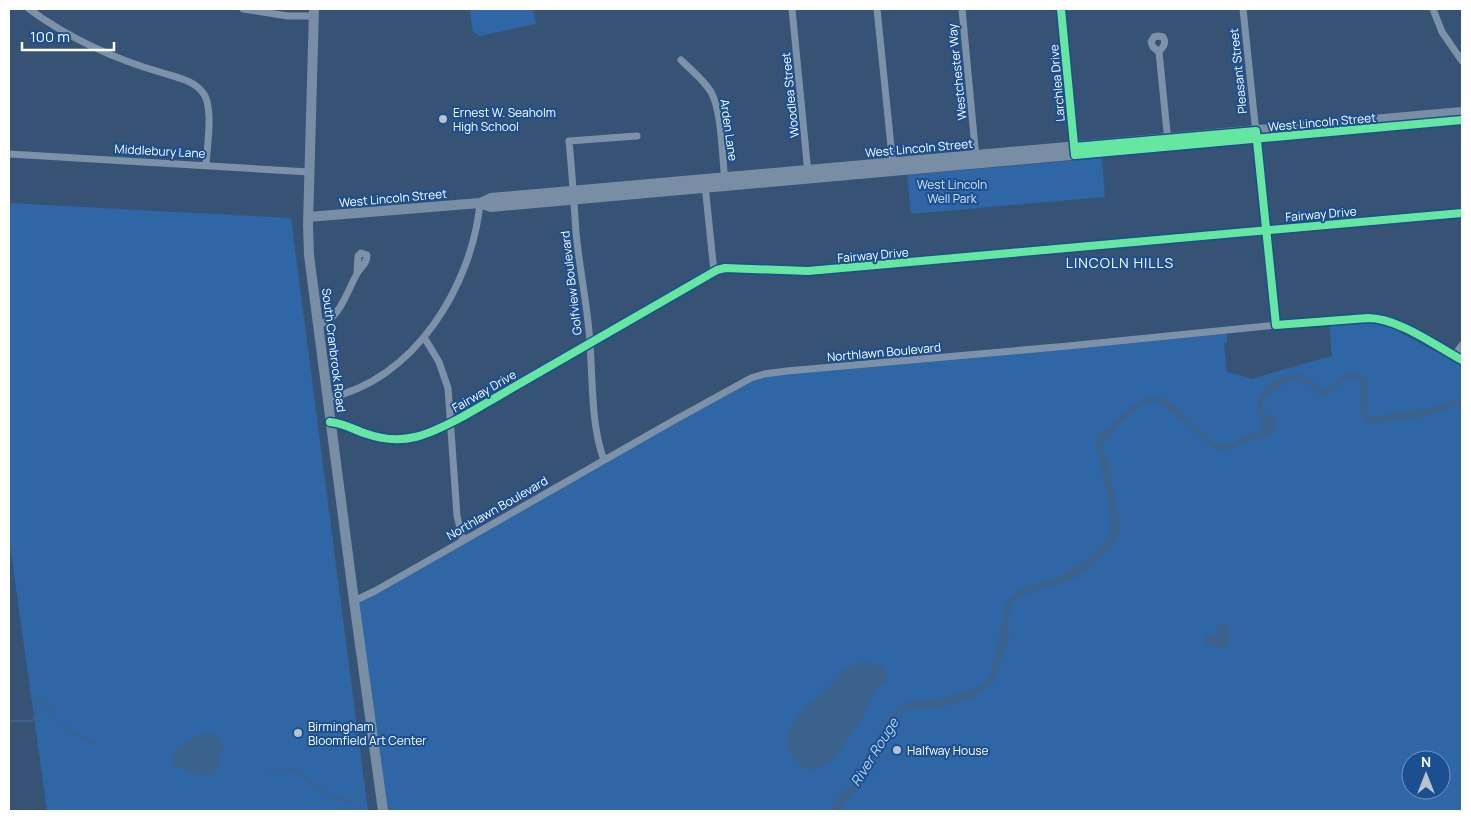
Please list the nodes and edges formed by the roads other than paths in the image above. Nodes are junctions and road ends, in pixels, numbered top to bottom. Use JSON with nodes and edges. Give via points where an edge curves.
{"nodes":[{"id":1,"x":29,"y":9,"type":"edge"},
{"id":2,"x":244,"y":9,"type":"edge"},
{"id":3,"x":792,"y":9,"type":"edge"},
{"id":4,"x":877,"y":9,"type":"edge"},
{"id":5,"x":962,"y":9,"type":"edge"},
{"id":6,"x":1061,"y":9,"type":"edge"},
{"id":7,"x":1243,"y":9,"type":"edge"},
{"id":8,"x":1434,"y":9,"type":"edge"},
{"id":9,"x":314,"y":12,"type":"edge"},
{"id":10,"x":1159,"y":52,"type":"dead end"},
{"id":11,"x":681,"y":60,"type":"dead end"},
{"id":12,"x":1462,"y":61,"type":"edge"},
{"id":13,"x":1462,"y":112,"type":"edge"},
{"id":14,"x":1462,"y":120,"type":"edge"},
{"id":15,"x":1392,"y":123,"type":"junction"},
{"id":16,"x":1256,"y":135,"type":"junction"},
{"id":17,"x":637,"y":136,"type":"dead end"},
{"id":18,"x":1168,"y":142,"type":"junction"},
{"id":19,"x":1074,"y":151,"type":"junction"},
{"id":20,"x":9,"y":154,"type":"edge"},
{"id":21,"x":976,"y":160,"type":"junction"},
{"id":22,"x":206,"y":165,"type":"junction"},
{"id":23,"x":893,"y":167,"type":"junction"},
{"id":24,"x":309,"y":172,"type":"junction"},
{"id":25,"x":809,"y":174,"type":"junction"},
{"id":26,"x":725,"y":182,"type":"junction"},
{"id":27,"x":704,"y":184,"type":"junction"},
{"id":28,"x":574,"y":195,"type":"junction"},
{"id":29,"x":480,"y":203,"type":"junction"},
{"id":30,"x":1462,"y":212,"type":"edge"},
{"id":31,"x":308,"y":218,"type":"junction"},
{"id":32,"x":1266,"y":230,"type":"junction"},
{"id":33,"x":714,"y":272,"type":"junction"},
{"id":34,"x":357,"y":273,"type":"dead end"},
{"id":35,"x":318,"y":325,"type":"junction"},
{"id":36,"x":1276,"y":325,"type":"junction"},
{"id":37,"x":424,"y":337,"type":"junction"},
{"id":38,"x":590,"y":343,"type":"junction"},
{"id":39,"x":1462,"y":345,"type":"edge"},
{"id":40,"x":1454,"y":356,"type":"junction"},
{"id":41,"x":1462,"y":360,"type":"edge"},
{"id":42,"x":327,"y":398,"type":"junction"},
{"id":43,"x":330,"y":422,"type":"junction"},
{"id":44,"x":451,"y":423,"type":"junction"},
{"id":45,"x":604,"y":460,"type":"junction"},
{"id":46,"x":463,"y":540,"type":"junction"},
{"id":47,"x":354,"y":601,"type":"junction"},
{"id":48,"x":383,"y":811,"type":"edge"}],
"edges":[{"from":1,"to":22,"type":"street","via":[[105,54],[179,77],[199,88],[208,110]]},
{"from":2,"to":9,"type":"street","via":[[288,16]]},
{"from":3,"to":25,"type":"street","name":"Woodlea Street"},
{"from":4,"to":23,"type":"street"},
{"from":5,"to":21,"type":"street","name":"Westchester Way"},
{"from":6,"to":19,"type":"street","name":"Larchlea Drive"},
{"from":7,"to":16,"type":"street","name":"Pleasant Street"},
{"from":8,"to":12,"type":"street","via":[[1442,32]]},
{"from":9,"to":24,"type":"street","name":"South Cranbrook Road"},
{"from":10,"to":18,"type":"street"},
{"from":11,"to":26,"type":"street","name":"Arden Lane","via":[[715,99]]},
{"from":13,"to":15,"type":"street","name":"West Lincoln Street"},
{"from":14,"to":15,"type":"street","name":"West Lincoln Street"},
{"from":15,"to":16,"type":"street","name":"West Lincoln Street"},
{"from":16,"to":18,"type":"street","name":"West Lincoln Street"},
{"from":16,"to":32,"type":"street","name":"Pleasant Street"},
{"from":17,"to":28,"type":"street","name":"Golfview Boulevard","via":[[569,140]]},
{"from":18,"to":19,"type":"street","name":"West Lincoln Street"},
{"from":19,"to":21,"type":"street","name":"West Lincoln Street"},
{"from":20,"to":22,"type":"street","name":"Middlebury Lane"},
{"from":21,"to":23,"type":"street","name":"West Lincoln Street"},
{"from":22,"to":24,"type":"street","name":"Middlebury Lane"},
{"from":23,"to":25,"type":"street","name":"West Lincoln Street"},
{"from":24,"to":31,"type":"street","name":"South Cranbrook Road"},
{"from":25,"to":26,"type":"street","name":"West Lincoln Street"},
{"from":26,"to":27,"type":"street","name":"West Lincoln Street"},
{"from":27,"to":28,"type":"street","name":"West Lincoln Street"},
{"from":27,"to":33,"type":"street"},
{"from":28,"to":29,"type":"street","name":"West Lincoln Street","via":[[491,207]]},
{"from":28,"to":38,"type":"street","name":"Golfview Boulevard"},
{"from":29,"to":31,"type":"street","name":"West Lincoln Street"},
{"from":29,"to":37,"type":"street","via":[[472,246],[460,280]]},
{"from":30,"to":32,"type":"street","name":"Fairway Drive"},
{"from":31,"to":35,"type":"street","name":"South Cranbrook Road"},
{"from":32,"to":33,"type":"street","name":"Fairway Drive","via":[[808,271],[730,268]]},
{"from":32,"to":36,"type":"street","name":"Pleasant Street"},
{"from":33,"to":38,"type":"street","name":"Fairway Drive"},
{"from":34,"to":35,"type":"street","via":[[345,300],[331,318]]},
{"from":35,"to":42,"type":"street","name":"South Cranbrook Road"},
{"from":36,"to":40,"type":"street","name":"Northlawn Boulevard","via":[[1381,318]]},
{"from":36,"to":45,"type":"street","name":"Northlawn Boulevard","via":[[758,375]]},
{"from":37,"to":42,"type":"street","via":[[371,381],[351,392]]},
{"from":37,"to":44,"type":"street","via":[[446,381]]},
{"from":38,"to":44,"type":"street","name":"Fairway Drive"},
{"from":38,"to":45,"type":"street","name":"Golfview Boulevard","via":[[598,434]]},
{"from":39,"to":40,"type":"street"},
{"from":40,"to":41,"type":"street","name":"Northlawn Boulevard"},
{"from":42,"to":43,"type":"street","name":"South Cranbrook Road"},
{"from":43,"to":44,"type":"street","name":"Fairway Drive","via":[[394,440],[420,436]]},
{"from":43,"to":47,"type":"street","name":"South Cranbrook Road"},
{"from":44,"to":46,"type":"street","via":[[457,516]]},
{"from":45,"to":46,"type":"street","name":"Northlawn Boulevard"},
{"from":46,"to":47,"type":"street","name":"Northlawn Boulevard"},
{"from":47,"to":48,"type":"street","name":"South Cranbrook Road"}]}
